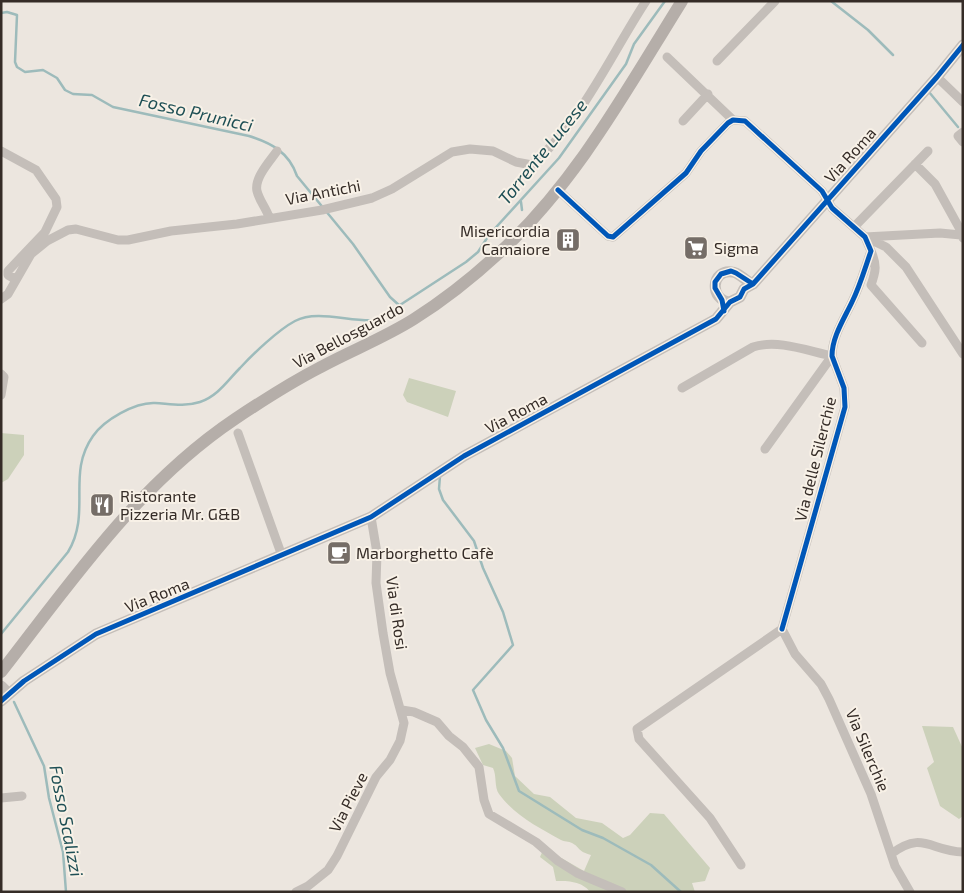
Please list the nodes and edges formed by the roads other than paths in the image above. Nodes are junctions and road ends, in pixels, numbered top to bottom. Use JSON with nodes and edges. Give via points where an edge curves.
{"nodes":[{"id":1,"x":646,"y":1,"type":"edge"},
{"id":2,"x":682,"y":1,"type":"edge"},
{"id":3,"x":775,"y":1,"type":"edge"},
{"id":4,"x":963,"y":45,"type":"edge"},
{"id":5,"x":667,"y":57,"type":"dead end"},
{"id":6,"x":717,"y":61,"type":"dead end"},
{"id":7,"x":937,"y":77,"type":"junction"},
{"id":8,"x":708,"y":94,"type":"junction"},
{"id":9,"x":963,"y":102,"type":"edge"},
{"id":10,"x":733,"y":120,"type":"junction"},
{"id":11,"x":683,"y":121,"type":"dead end"},
{"id":12,"x":963,"y":132,"type":"edge"},
{"id":13,"x":963,"y":142,"type":"edge"},
{"id":14,"x":1,"y":151,"type":"edge"},
{"id":15,"x":277,"y":151,"type":"dead end"},
{"id":16,"x":928,"y":151,"type":"dead end"},
{"id":17,"x":915,"y":164,"type":"junction"},
{"id":18,"x":558,"y":190,"type":"junction"},
{"id":19,"x":827,"y":200,"type":"junction"},
{"id":20,"x":269,"y":217,"type":"junction"},
{"id":21,"x":854,"y":227,"type":"junction"},
{"id":22,"x":865,"y":237,"type":"junction"},
{"id":23,"x":962,"y":237,"type":"edge"},
{"id":24,"x":871,"y":251,"type":"junction"},
{"id":25,"x":15,"y":279,"type":"junction"},
{"id":26,"x":747,"y":284,"type":"junction"},
{"id":27,"x":1,"y":299,"type":"edge"},
{"id":28,"x":725,"y":304,"type":"junction"},
{"id":29,"x":922,"y":343,"type":"dead end"},
{"id":30,"x":963,"y":354,"type":"edge"},
{"id":31,"x":832,"y":356,"type":"junction"},
{"id":32,"x":1,"y":374,"type":"edge"},
{"id":33,"x":682,"y":388,"type":"dead end"},
{"id":34,"x":1,"y":395,"type":"edge"},
{"id":35,"x":238,"y":433,"type":"dead end"},
{"id":36,"x":765,"y":449,"type":"dead end"},
{"id":37,"x":371,"y":518,"type":"junction"},
{"id":38,"x":282,"y":556,"type":"junction"},
{"id":39,"x":782,"y":629,"type":"junction"},
{"id":40,"x":1,"y":672,"type":"edge"},
{"id":41,"x":4,"y":694,"type":"edge"},
{"id":42,"x":402,"y":710,"type":"junction"},
{"id":43,"x":22,"y":796,"type":"dead end"},
{"id":44,"x":1,"y":798,"type":"edge"},
{"id":45,"x":963,"y":852,"type":"edge"},
{"id":46,"x":891,"y":854,"type":"junction"},
{"id":47,"x":741,"y":865,"type":"dead end"},
{"id":48,"x":296,"y":892,"type":"edge"},
{"id":49,"x":622,"y":892,"type":"edge"},
{"id":50,"x":910,"y":892,"type":"edge"}],
"edges":[{"from":1,"to":20,"type":"street","name":"Via Antichi","via":[[585,101],[549,150],[532,165],[516,162],[493,151],[470,149],[452,152],[372,198],[327,209]]},
{"from":2,"to":18,"type":"main road","name":"Via Bellosguardo","via":[[579,163]]},
{"from":3,"to":6,"type":"street"},
{"from":4,"to":7,"type":"street","name":"Via Roma"},
{"from":5,"to":8,"type":"street"},
{"from":7,"to":9,"type":"street"},
{"from":7,"to":19,"type":"street","name":"Via Roma"},
{"from":8,"to":10,"type":"street"},
{"from":8,"to":11,"type":"street"},
{"from":10,"to":18,"type":"street","via":[[706,146],[686,173],[613,237]]},
{"from":10,"to":19,"type":"street","via":[[745,121],[822,191]]},
{"from":12,"to":13,"type":"street","via":[[958,136]]},
{"from":14,"to":25,"type":"street","via":[[36,170],[56,199],[57,207],[50,224],[8,271],[8,275]]},
{"from":15,"to":20,"type":"street","via":[[257,186]]},
{"from":16,"to":17,"type":"street"},
{"from":17,"to":21,"type":"street"},
{"from":17,"to":23,"type":"street","via":[[936,184]]},
{"from":18,"to":40,"type":"main road","name":"Via Bellosguardo","via":[[500,253],[442,300],[399,328],[317,369],[234,420],[167,472],[104,540]]},
{"from":19,"to":21,"type":"street"},
{"from":19,"to":26,"type":"street","name":"Via Roma"},
{"from":20,"to":25,"type":"street","name":"Via Antichi","via":[[128,240],[68,230],[46,241],[31,254]]},
{"from":21,"to":22,"type":"street"},
{"from":22,"to":23,"type":"street","via":[[940,232]]},
{"from":22,"to":24,"type":"street"},
{"from":22,"to":30,"type":"street","via":[[886,247],[906,267]]},
{"from":24,"to":29,"type":"street","via":[[877,271],[871,285]]},
{"from":24,"to":31,"type":"street","via":[[853,301],[842,321]]},
{"from":25,"to":27,"type":"street","name":"Via Antichi","via":[[8,294]]},
{"from":26,"to":28,"type":"street","name":"Via Roma","via":[[740,297]]},
{"from":26,"to":28,"type":"street","via":[[740,275],[731,271],[721,274],[715,288]]},
{"from":28,"to":37,"type":"street","name":"Via Roma","via":[[716,319],[464,456]]},
{"from":31,"to":33,"type":"street","via":[[761,344]]},
{"from":31,"to":36,"type":"street"},
{"from":31,"to":39,"type":"street","name":"Via delle Silerchie","via":[[844,388],[845,407]]},
{"from":32,"to":34,"type":"street","via":[[4,377]]},
{"from":35,"to":38,"type":"street"},
{"from":37,"to":38,"type":"street","name":"Via Roma"},
{"from":37,"to":42,"type":"street","name":"Via di Rosi","via":[[383,633],[390,673]]},
{"from":38,"to":41,"type":"street","name":"Via Roma","via":[[96,634]]},
{"from":39,"to":46,"type":"street","name":"Via Silerchie","via":[[795,654],[830,699],[871,794]]},
{"from":39,"to":47,"type":"street","via":[[637,729],[639,739],[710,818]]},
{"from":42,"to":48,"type":"street","name":"Via Pieve","via":[[404,723],[400,742],[376,777],[337,856],[328,870]]},
{"from":42,"to":49,"type":"street","via":[[437,722],[463,747],[479,767],[484,800],[490,814],[536,842],[558,861]]},
{"from":43,"to":44,"type":"street"},
{"from":45,"to":46,"type":"street","via":[[927,842],[910,842]]},
{"from":46,"to":50,"type":"street","name":"Via Silerchie"}]}
